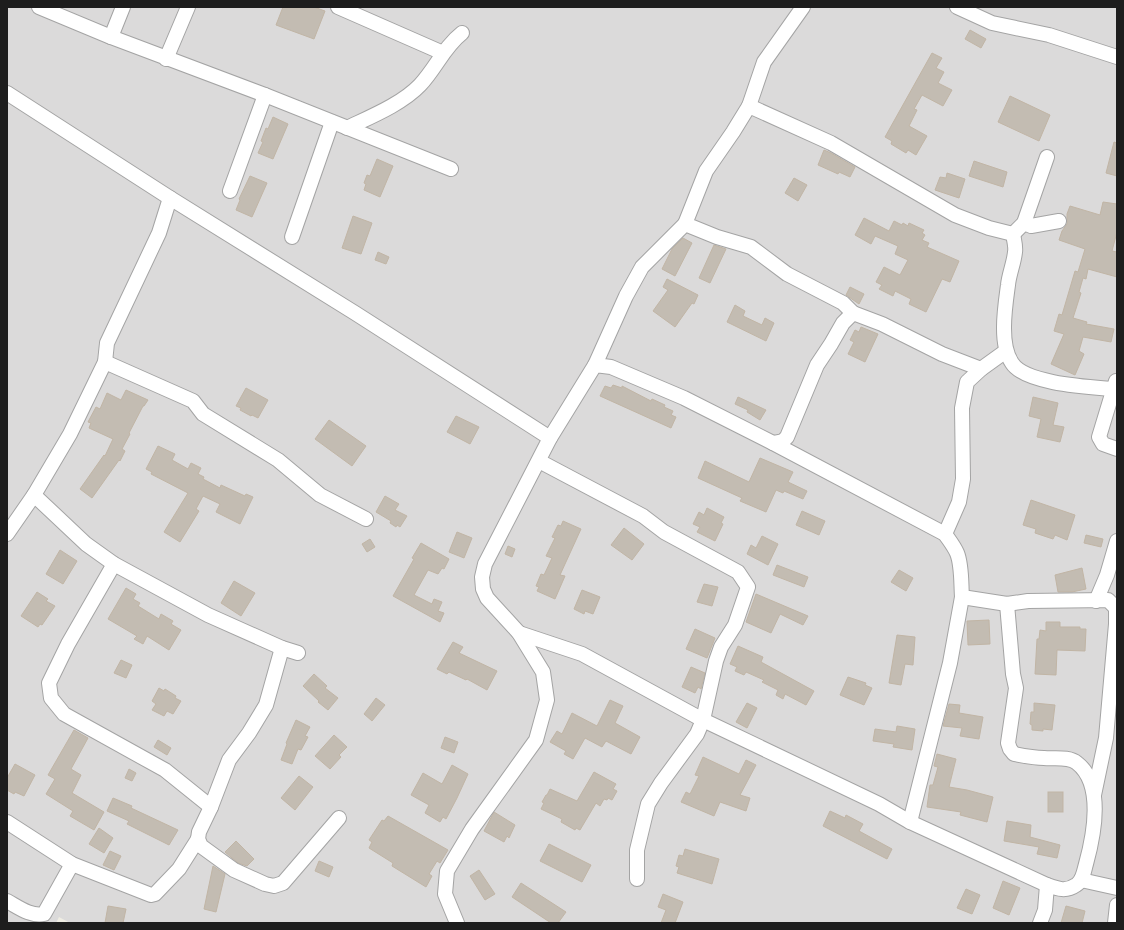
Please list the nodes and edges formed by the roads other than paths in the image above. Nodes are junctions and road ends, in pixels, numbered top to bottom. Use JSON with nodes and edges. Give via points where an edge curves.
{"nodes":[{"id":1,"x":39,"y":7,"type":"edge"},
{"id":2,"x":123,"y":7,"type":"edge"},
{"id":3,"x":188,"y":7,"type":"edge"},
{"id":4,"x":338,"y":7,"type":"edge"},
{"id":5,"x":803,"y":7,"type":"edge"},
{"id":6,"x":957,"y":7,"type":"edge"},
{"id":7,"x":462,"y":33,"type":"dead end"},
{"id":8,"x":111,"y":37,"type":"junction"},
{"id":9,"x":443,"y":53,"type":"junction"},
{"id":10,"x":1117,"y":58,"type":"edge"},
{"id":11,"x":166,"y":59,"type":"junction"},
{"id":12,"x":7,"y":93,"type":"edge"},
{"id":13,"x":265,"y":94,"type":"junction"},
{"id":14,"x":749,"y":106,"type":"junction"},
{"id":15,"x":332,"y":122,"type":"junction"},
{"id":16,"x":346,"y":128,"type":"junction"},
{"id":17,"x":1047,"y":157,"type":"dead end"},
{"id":18,"x":451,"y":170,"type":"dead end"},
{"id":19,"x":230,"y":192,"type":"dead end"},
{"id":20,"x":170,"y":198,"type":"junction"},
{"id":21,"x":1059,"y":221,"type":"dead end"},
{"id":22,"x":1024,"y":222,"type":"junction"},
{"id":23,"x":685,"y":224,"type":"junction"},
{"id":24,"x":1013,"y":234,"type":"junction"},
{"id":25,"x":292,"y":237,"type":"dead end"},
{"id":26,"x":853,"y":313,"type":"junction"},
{"id":27,"x":1006,"y":351,"type":"junction"},
{"id":28,"x":105,"y":362,"type":"junction"},
{"id":29,"x":595,"y":365,"type":"junction"},
{"id":30,"x":981,"y":369,"type":"junction"},
{"id":31,"x":1115,"y":385,"type":"edge"},
{"id":32,"x":550,"y":438,"type":"junction"},
{"id":33,"x":773,"y":443,"type":"junction"},
{"id":34,"x":1117,"y":449,"type":"edge"},
{"id":35,"x":539,"y":461,"type":"junction"},
{"id":36,"x":34,"y":496,"type":"junction"},
{"id":37,"x":366,"y":519,"type":"dead end"},
{"id":38,"x":7,"y":534,"type":"edge"},
{"id":39,"x":945,"y":534,"type":"junction"},
{"id":40,"x":1117,"y":541,"type":"edge"},
{"id":41,"x":114,"y":564,"type":"junction"},
{"id":42,"x":962,"y":597,"type":"junction"},
{"id":43,"x":1096,"y":601,"type":"junction"},
{"id":44,"x":1007,"y":604,"type":"junction"},
{"id":45,"x":519,"y":633,"type":"junction"},
{"id":46,"x":282,"y":648,"type":"junction"},
{"id":47,"x":298,"y":653,"type":"dead end"},
{"id":48,"x":703,"y":720,"type":"junction"},
{"id":49,"x":1094,"y":795,"type":"junction"},
{"id":50,"x":211,"y":806,"type":"junction"},
{"id":51,"x":339,"y":818,"type":"dead end"},
{"id":52,"x":7,"y":822,"type":"edge"},
{"id":53,"x":910,"y":822,"type":"junction"},
{"id":54,"x":198,"y":839,"type":"junction"},
{"id":55,"x":72,"y":864,"type":"junction"},
{"id":56,"x":637,"y":878,"type":"dead end"},
{"id":57,"x":1081,"y":880,"type":"junction"},
{"id":58,"x":1047,"y":886,"type":"junction"},
{"id":59,"x":1117,"y":892,"type":"edge"},
{"id":60,"x":7,"y":901,"type":"edge"},
{"id":61,"x":1117,"y":905,"type":"edge"},
{"id":62,"x":457,"y":923,"type":"edge"},
{"id":63,"x":1040,"y":923,"type":"edge"},
{"id":64,"x":1115,"y":923,"type":"edge"}],
"edges":[{"from":1,"to":8,"type":"street"},
{"from":2,"to":8,"type":"street"},
{"from":3,"to":11,"type":"street"},
{"from":4,"to":9,"type":"street"},
{"from":5,"to":14,"type":"street","via":[[764,62]]},
{"from":6,"to":10,"type":"street","via":[[992,23],[1050,35]]},
{"from":7,"to":9,"type":"street"},
{"from":8,"to":11,"type":"street"},
{"from":9,"to":16,"type":"street","via":[[420,85],[408,95]]},
{"from":11,"to":13,"type":"street"},
{"from":12,"to":20,"type":"street"},
{"from":13,"to":15,"type":"street"},
{"from":13,"to":19,"type":"street"},
{"from":14,"to":23,"type":"street","via":[[706,171]]},
{"from":14,"to":24,"type":"street","via":[[830,143],[955,214],[989,228]]},
{"from":15,"to":16,"type":"street"},
{"from":15,"to":25,"type":"street"},
{"from":16,"to":18,"type":"street"},
{"from":17,"to":22,"type":"street"},
{"from":20,"to":28,"type":"street","via":[[159,233],[107,343]]},
{"from":20,"to":32,"type":"street"},
{"from":21,"to":22,"type":"street","via":[[1030,226]]},
{"from":22,"to":24,"type":"street"},
{"from":23,"to":26,"type":"street","via":[[751,247],[787,274],[843,303]]},
{"from":23,"to":29,"type":"street","via":[[642,267]]},
{"from":24,"to":27,"type":"street","via":[[1016,251],[1008,282],[1004,315]]},
{"from":26,"to":30,"type":"street"},
{"from":26,"to":33,"type":"street","via":[[817,365],[788,437]]},
{"from":27,"to":30,"type":"street"},
{"from":27,"to":31,"type":"street","via":[[1012,364],[1036,378],[1068,384]]},
{"from":28,"to":36,"type":"street","via":[[70,434]]},
{"from":28,"to":37,"type":"street","via":[[193,401],[204,414],[278,460],[320,495]]},
{"from":29,"to":32,"type":"street"},
{"from":29,"to":33,"type":"street","via":[[611,367],[660,387]]},
{"from":30,"to":39,"type":"street","via":[[967,382],[962,408],[964,480],[959,502]]},
{"from":31,"to":34,"type":"street","via":[[1099,437],[1103,444]]},
{"from":32,"to":35,"type":"street"},
{"from":33,"to":39,"type":"street"},
{"from":35,"to":45,"type":"street","via":[[494,545],[482,577],[487,598]]},
{"from":35,"to":48,"type":"street","via":[[643,516],[664,532],[738,572],[748,587],[735,625],[718,654]]},
{"from":36,"to":38,"type":"street"},
{"from":36,"to":41,"type":"street","via":[[86,544]]},
{"from":39,"to":42,"type":"street","via":[[958,555]]},
{"from":40,"to":43,"type":"street"},
{"from":41,"to":46,"type":"street","via":[[208,615]]},
{"from":41,"to":50,"type":"street","via":[[49,682],[51,698],[64,714],[165,770]]},
{"from":42,"to":44,"type":"street"},
{"from":42,"to":53,"type":"street","via":[[950,663]]},
{"from":43,"to":44,"type":"street","via":[[1028,601]]},
{"from":43,"to":49,"type":"street","via":[[1108,600],[1116,608],[1106,738]]},
{"from":44,"to":49,"type":"street","via":[[1016,688],[1008,743],[1010,749],[1014,754],[1076,762],[1088,774]]},
{"from":45,"to":48,"type":"street","via":[[582,654]]},
{"from":45,"to":62,"type":"street","via":[[543,672],[547,700],[536,740],[472,829],[447,872],[445,894]]},
{"from":46,"to":47,"type":"street"},
{"from":46,"to":50,"type":"street","via":[[266,705],[250,733],[229,760]]},
{"from":48,"to":53,"type":"street","via":[[879,804]]},
{"from":48,"to":56,"type":"street","via":[[697,734],[660,783],[648,804],[637,850]]},
{"from":49,"to":57,"type":"street","via":[[1090,850]]},
{"from":50,"to":54,"type":"street"},
{"from":51,"to":54,"type":"street","via":[[283,883],[274,886],[234,870],[201,846]]},
{"from":52,"to":55,"type":"street"},
{"from":53,"to":58,"type":"street"},
{"from":54,"to":55,"type":"street","via":[[179,869],[151,895]]},
{"from":55,"to":60,"type":"street","via":[[44,914],[32,914]]},
{"from":57,"to":58,"type":"street","via":[[1076,885],[1061,890]]},
{"from":57,"to":59,"type":"street"},
{"from":58,"to":63,"type":"street","via":[[1045,910]]},
{"from":61,"to":64,"type":"street"}]}
